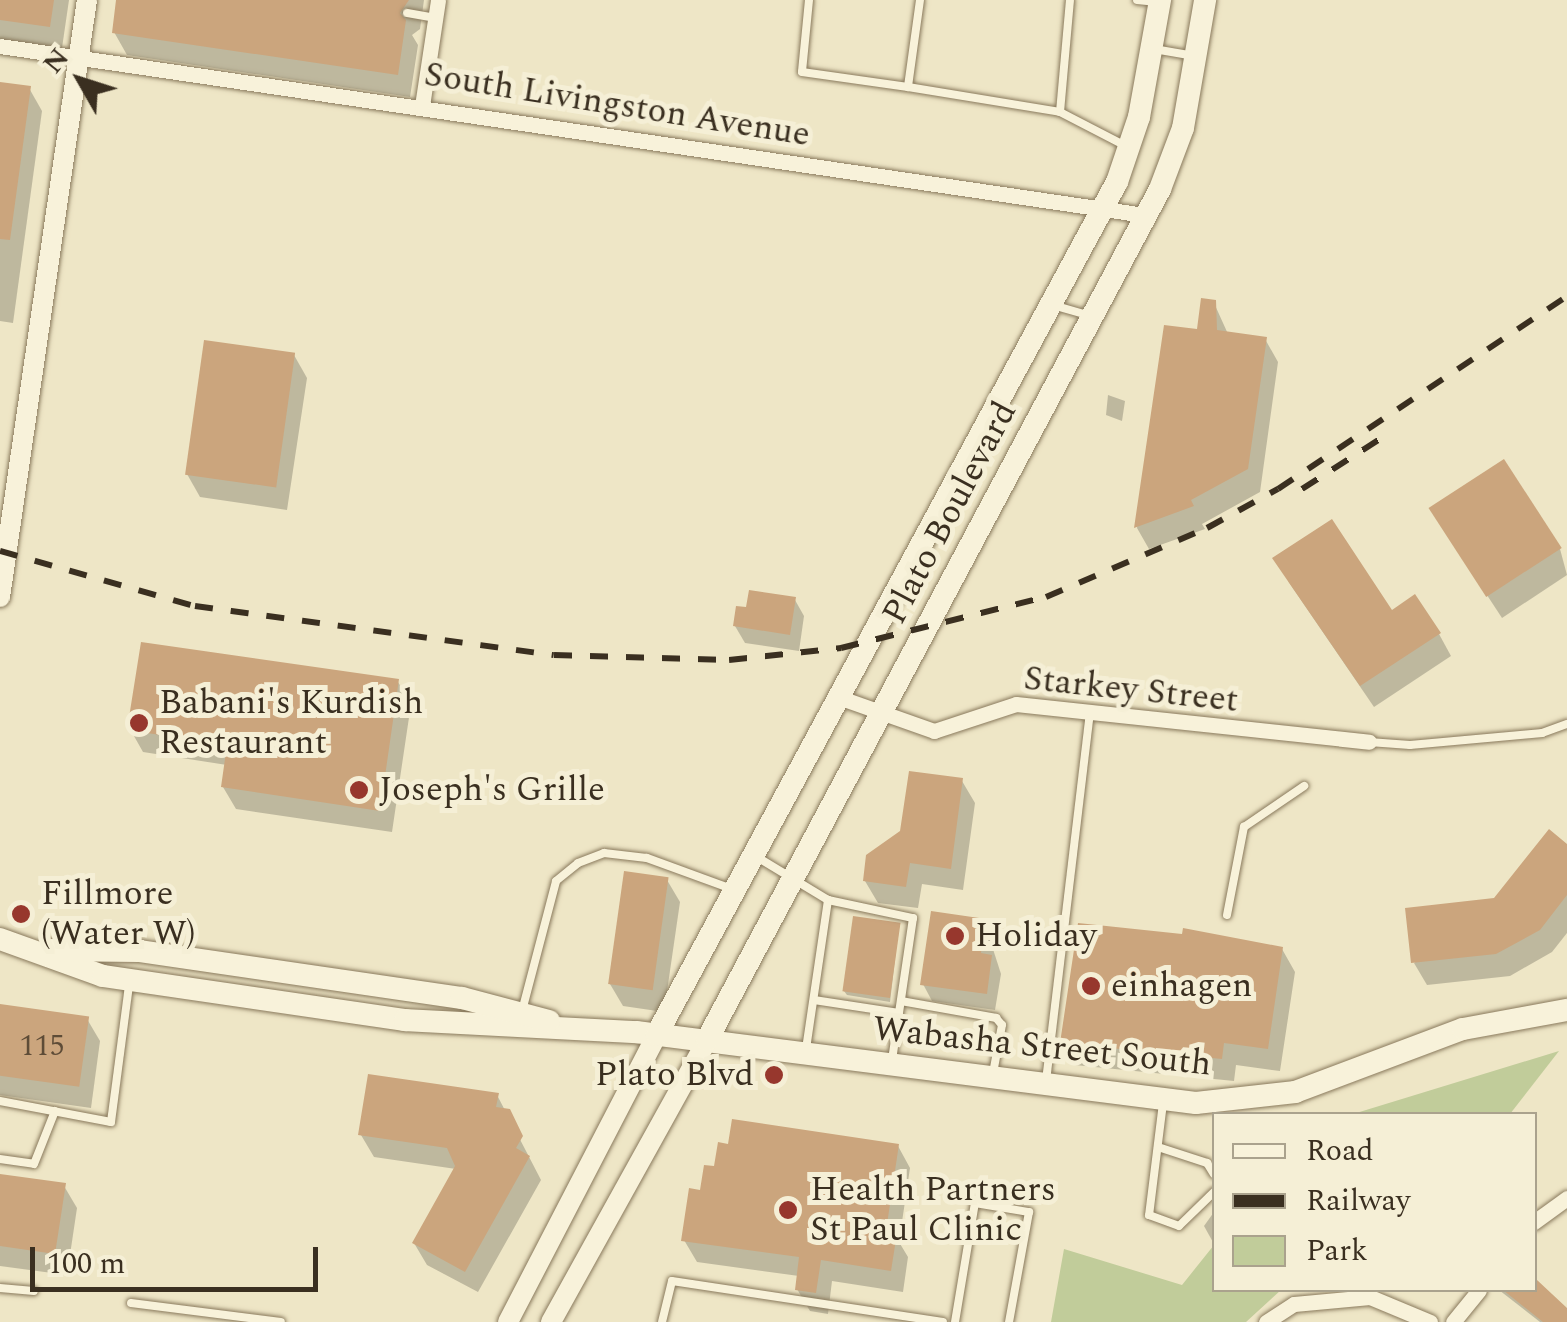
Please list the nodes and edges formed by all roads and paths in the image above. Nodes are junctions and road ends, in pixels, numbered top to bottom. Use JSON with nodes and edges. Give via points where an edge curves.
{"nodes":[{"id":1,"x":88,"y":0,"type":"edge"},
{"id":2,"x":438,"y":0,"type":"edge"},
{"id":3,"x":809,"y":0,"type":"edge"},
{"id":4,"x":920,"y":0,"type":"edge"},
{"id":5,"x":1070,"y":0,"type":"edge"},
{"id":6,"x":1205,"y":0,"type":"edge"},
{"id":7,"x":1152,"y":1,"type":"edge"},
{"id":8,"x":407,"y":13,"type":"dead end"},
{"id":9,"x":435,"y":18,"type":"junction"},
{"id":10,"x":0,"y":46,"type":"edge"},
{"id":11,"x":1154,"y":49,"type":"junction"},
{"id":12,"x":80,"y":56,"type":"junction"},
{"id":13,"x":1197,"y":56,"type":"junction"},
{"id":14,"x":908,"y":87,"type":"junction"},
{"id":15,"x":422,"y":106,"type":"junction"},
{"id":16,"x":1060,"y":112,"type":"junction"},
{"id":17,"x":1130,"y":148,"type":"junction"},
{"id":18,"x":1104,"y":210,"type":"junction"},
{"id":19,"x":1146,"y":216,"type":"junction"},
{"id":20,"x":1052,"y":304,"type":"junction"},
{"id":21,"x":1092,"y":316,"type":"junction"},
{"id":22,"x":0,"y":597,"type":"edge"},
{"id":23,"x":838,"y":697,"type":"junction"},
{"id":24,"x":1090,"y":713,"type":"junction"},
{"id":25,"x":880,"y":716,"type":"junction"},
{"id":26,"x":1567,"y":724,"type":"edge"},
{"id":27,"x":1369,"y":742,"type":"joint"},
{"id":28,"x":1304,"y":786,"type":"dead end"},
{"id":29,"x":753,"y":854,"type":"junction"},
{"id":30,"x":793,"y":882,"type":"junction"},
{"id":31,"x":734,"y":890,"type":"junction"},
{"id":32,"x":828,"y":900,"type":"junction"},
{"id":33,"x":1227,"y":915,"type":"dead end"},
{"id":34,"x":0,"y":939,"type":"edge"},
{"id":35,"x":44,"y":950,"type":"junction"},
{"id":36,"x":130,"y":980,"type":"junction"},
{"id":37,"x":814,"y":1000,"type":"junction"},
{"id":38,"x":900,"y":1001,"type":"junction"},
{"id":39,"x":1567,"y":1010,"type":"edge"},
{"id":40,"x":522,"y":1011,"type":"junction"},
{"id":41,"x":899,"y":1013,"type":"junction"},
{"id":42,"x":556,"y":1024,"type":"junction"},
{"id":43,"x":657,"y":1034,"type":"junction"},
{"id":44,"x":707,"y":1040,"type":"junction"},
{"id":45,"x":805,"y":1054,"type":"junction"},
{"id":46,"x":891,"y":1066,"type":"junction"},
{"id":47,"x":992,"y":1080,"type":"junction"},
{"id":48,"x":1046,"y":1087,"type":"junction"},
{"id":49,"x":0,"y":1101,"type":"edge"},
{"id":50,"x":1164,"y":1101,"type":"junction"},
{"id":51,"x":54,"y":1111,"type":"junction"},
{"id":52,"x":1158,"y":1147,"type":"junction"},
{"id":53,"x":0,"y":1159,"type":"edge"},
{"id":54,"x":1212,"y":1172,"type":"edge"},
{"id":55,"x":1212,"y":1194,"type":"edge"},
{"id":56,"x":1567,"y":1198,"type":"edge"},
{"id":57,"x":1537,"y":1220,"type":"edge"},
{"id":58,"x":0,"y":1288,"type":"edge"},
{"id":59,"x":34,"y":1291,"type":"dead end"},
{"id":60,"x":1478,"y":1292,"type":"edge"},
{"id":61,"x":132,"y":1303,"type":"dead end"},
{"id":62,"x":281,"y":1322,"type":"edge"},
{"id":63,"x":508,"y":1322,"type":"edge"},
{"id":64,"x":551,"y":1322,"type":"edge"},
{"id":65,"x":662,"y":1322,"type":"edge"},
{"id":66,"x":942,"y":1322,"type":"edge"},
{"id":67,"x":954,"y":1322,"type":"edge"},
{"id":68,"x":1009,"y":1322,"type":"edge"},
{"id":69,"x":1266,"y":1322,"type":"edge"},
{"id":70,"x":1430,"y":1322,"type":"edge"},
{"id":71,"x":1453,"y":1322,"type":"edge"}],
"edges":[{"from":1,"to":12,"type":"street"},
{"from":2,"to":9,"type":"street"},
{"from":3,"to":14,"type":"lane","via":[[802,72]]},
{"from":4,"to":14,"type":"lane"},
{"from":5,"to":16,"type":"lane"},
{"from":6,"to":13,"type":"main road","name":"Plato Boulevard"},
{"from":7,"to":11,"type":"main road","name":"Plato Boulevard"},
{"from":8,"to":9,"type":"lane"},
{"from":9,"to":15,"type":"street"},
{"from":10,"to":12,"type":"street","name":"South Livingston Avenue"},
{"from":11,"to":13,"type":"lane"},
{"from":11,"to":17,"type":"main road","name":"Plato Boulevard"},
{"from":12,"to":15,"type":"street","name":"South Livingston Avenue"},
{"from":12,"to":22,"type":"street","via":[[64,127]]},
{"from":13,"to":19,"type":"main road","name":"Plato Boulevard","via":[[1175,156]]},
{"from":14,"to":16,"type":"lane"},
{"from":15,"to":18,"type":"street","name":"South Livingston Avenue"},
{"from":16,"to":17,"type":"lane"},
{"from":17,"to":18,"type":"main road","name":"Plato Boulevard"},
{"from":18,"to":19,"type":"street","name":"South Livingston Avenue"},
{"from":18,"to":20,"type":"main road","name":"Plato Boulevard"},
{"from":19,"to":21,"type":"main road","name":"Plato Boulevard"},
{"from":20,"to":21,"type":"lane"},
{"from":20,"to":23,"type":"main road","name":"Plato Boulevard"},
{"from":21,"to":25,"type":"main road","name":"Plato Boulevard"},
{"from":23,"to":25,"type":"street","name":"Starkey Street"},
{"from":23,"to":29,"type":"main road","name":"Plato Boulevard"},
{"from":24,"to":25,"type":"street","name":"Starkey Street","via":[[1016,704],[934,730]]},
{"from":24,"to":27,"type":"street","name":"Starkey Street"},
{"from":24,"to":48,"type":"lane"},
{"from":25,"to":30,"type":"main road","name":"Plato Boulevard"},
{"from":26,"to":27,"type":"lane","via":[[1542,733],[1410,746]]},
{"from":28,"to":33,"type":"lane","via":[[1244,827]]},
{"from":29,"to":30,"type":"lane"},
{"from":29,"to":31,"type":"main road","name":"Plato Boulevard"},
{"from":30,"to":32,"type":"lane"},
{"from":30,"to":44,"type":"main road","name":"Plato Boulevard"},
{"from":31,"to":40,"type":"lane","via":[[648,858],[604,853],[578,862],[556,881]]},
{"from":31,"to":43,"type":"main road","name":"Plato Boulevard"},
{"from":32,"to":37,"type":"lane"},
{"from":32,"to":38,"type":"lane","via":[[913,918]]},
{"from":34,"to":35,"type":"main road","name":"Wabasha Street South"},
{"from":35,"to":36,"type":"main road","name":"Wabasha Street South","via":[[81,969]]},
{"from":35,"to":40,"type":"main road","name":"Wabasha Street South","via":[[139,950]]},
{"from":36,"to":42,"type":"main road","name":"Wabasha Street South","via":[[453,1026]]},
{"from":36,"to":51,"type":"lane","via":[[111,1122]]},
{"from":37,"to":41,"type":"lane"},
{"from":37,"to":45,"type":"lane"},
{"from":38,"to":41,"type":"lane"},
{"from":38,"to":47,"type":"lane","via":[[996,1018],[1002,1025]]},
{"from":39,"to":50,"type":"main road","name":"Wabasha Street South","via":[[1464,1030],[1279,1096]]},
{"from":40,"to":42,"type":"main road","name":"Wabasha Street South"},
{"from":41,"to":46,"type":"lane"},
{"from":42,"to":43,"type":"main road","name":"Wabasha Street South"},
{"from":43,"to":44,"type":"main road","name":"Wabasha Street South"},
{"from":43,"to":63,"type":"street"},
{"from":44,"to":45,"type":"main road","name":"Wabasha Street South"},
{"from":44,"to":64,"type":"street"},
{"from":45,"to":46,"type":"main road","name":"Wabasha Street South"},
{"from":46,"to":47,"type":"main road","name":"Wabasha Street South"},
{"from":47,"to":48,"type":"main road","name":"Wabasha Street South"},
{"from":48,"to":50,"type":"main road","name":"Wabasha Street South"},
{"from":49,"to":51,"type":"lane"},
{"from":50,"to":52,"type":"lane"},
{"from":51,"to":53,"type":"lane","via":[[34,1164]]},
{"from":52,"to":54,"type":"lane"},
{"from":52,"to":55,"type":"lane","via":[[1149,1216],[1179,1226]]},
{"from":56,"to":57,"type":"street"},
{"from":58,"to":59,"type":"lane"},
{"from":60,"to":71,"type":"street"},
{"from":61,"to":62,"type":"lane"},
{"from":65,"to":66,"type":"lane","via":[[672,1281]]},
{"from":67,"to":68,"type":"lane","via":[[975,1203],[1029,1212]]},
{"from":69,"to":70,"type":"street","via":[[1294,1304],[1370,1297]]}]}
